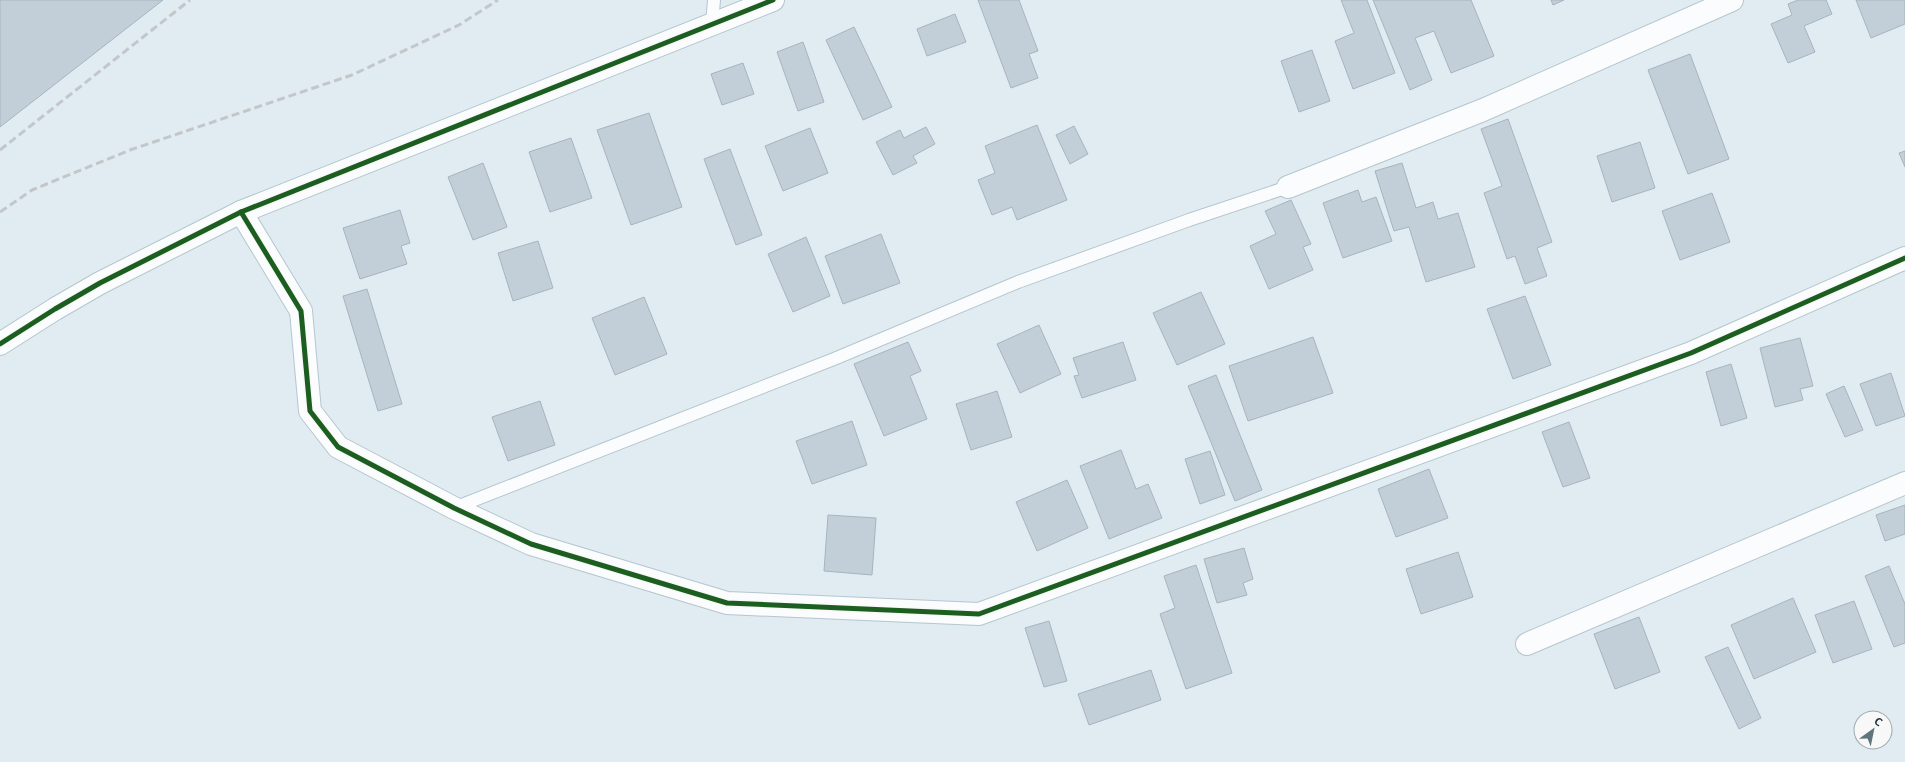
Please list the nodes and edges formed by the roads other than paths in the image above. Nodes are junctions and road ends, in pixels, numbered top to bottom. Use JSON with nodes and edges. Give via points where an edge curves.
{"nodes":[{"id":1,"x":714,"y":0,"type":"edge"},
{"id":2,"x":773,"y":0,"type":"edge"},
{"id":3,"x":1732,"y":0,"type":"edge"},
{"id":4,"x":712,"y":24,"type":"junction"},
{"id":5,"x":1288,"y":187,"type":"joint"},
{"id":6,"x":241,"y":212,"type":"junction"},
{"id":7,"x":1905,"y":258,"type":"edge"},
{"id":8,"x":0,"y":344,"type":"edge"},
{"id":9,"x":1905,"y":483,"type":"edge"},
{"id":10,"x":454,"y":508,"type":"junction"},
{"id":11,"x":1527,"y":644,"type":"dead end"}],
"edges":[{"from":1,"to":4,"type":"lane"},
{"from":2,"to":4,"type":"street"},
{"from":3,"to":5,"type":"street","via":[[1483,110]]},
{"from":4,"to":6,"type":"street"},
{"from":5,"to":10,"type":"lane","via":[[1018,282],[834,359]]},
{"from":6,"to":8,"type":"street","via":[[100,283]]},
{"from":6,"to":10,"type":"street","via":[[301,311],[310,411],[338,447]]},
{"from":7,"to":10,"type":"street","via":[[1691,353],[979,614],[727,603],[531,544]]},
{"from":9,"to":11,"type":"street"}]}
